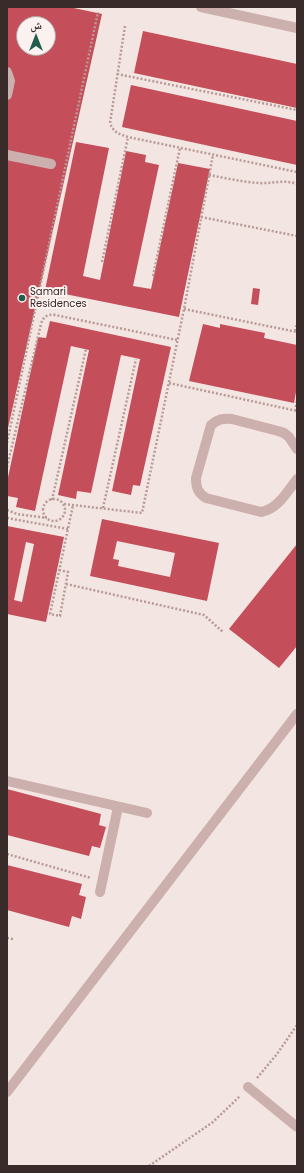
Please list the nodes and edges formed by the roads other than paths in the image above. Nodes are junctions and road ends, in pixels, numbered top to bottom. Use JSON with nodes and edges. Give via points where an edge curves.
{"nodes":[{"id":1,"x":201,"y":7,"type":"edge"},
{"id":2,"x":297,"y":28,"type":"edge"},
{"id":3,"x":7,"y":72,"type":"edge"},
{"id":4,"x":7,"y":95,"type":"edge"},
{"id":5,"x":7,"y":155,"type":"edge"},
{"id":6,"x":51,"y":164,"type":"dead end"},
{"id":7,"x":297,"y":449,"type":"edge"},
{"id":8,"x":297,"y":479,"type":"edge"},
{"id":9,"x":297,"y":714,"type":"edge"},
{"id":10,"x":7,"y":781,"type":"edge"},
{"id":11,"x":118,"y":807,"type":"junction"},
{"id":12,"x":147,"y":813,"type":"dead end"},
{"id":13,"x":100,"y":892,"type":"dead end"},
{"id":14,"x":248,"y":1087,"type":"road end"},
{"id":15,"x":7,"y":1092,"type":"edge"},
{"id":16,"x":297,"y":1127,"type":"edge"}],
"edges":[{"from":1,"to":2,"type":"street"},
{"from":3,"to":4,"type":"street","via":[[10,81]]},
{"from":5,"to":6,"type":"street"},
{"from":7,"to":8,"type":"street","via":[[289,437],[278,431],[232,419],[217,420],[211,425],[196,478],[196,487],[206,498],[261,512],[269,511],[275,506]]},
{"from":9,"to":15,"type":"street"},
{"from":10,"to":11,"type":"street"},
{"from":11,"to":12,"type":"street"},
{"from":11,"to":13,"type":"street"},
{"from":14,"to":16,"type":"street"}]}
